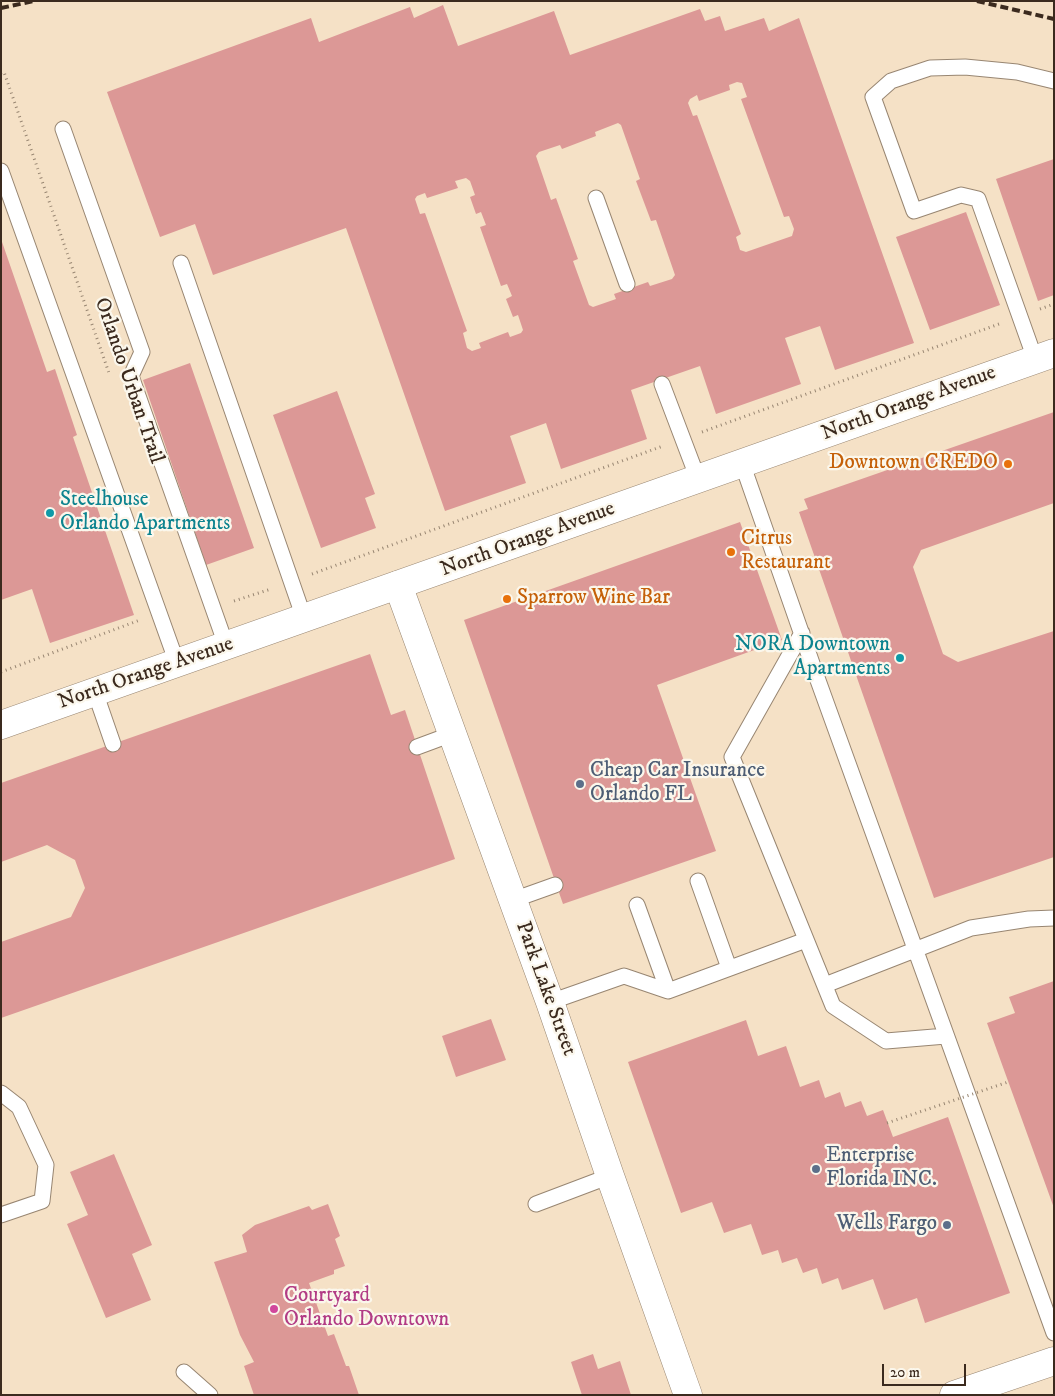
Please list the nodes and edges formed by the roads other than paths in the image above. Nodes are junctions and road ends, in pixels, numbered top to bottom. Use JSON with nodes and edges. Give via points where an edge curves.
{"nodes":[{"id":1,"x":1054,"y":81,"type":"edge"},
{"id":2,"x":63,"y":130,"type":"dead end"},
{"id":3,"x":1,"y":172,"type":"edge"},
{"id":4,"x":596,"y":198,"type":"dead end"},
{"id":5,"x":182,"y":263,"type":"dead end"},
{"id":6,"x":627,"y":284,"type":"dead end"},
{"id":7,"x":1044,"y":356,"type":"edge"},
{"id":8,"x":662,"y":384,"type":"dead end"},
{"id":9,"x":742,"y":463,"type":"junction"},
{"id":10,"x":698,"y":479,"type":"junction"},
{"id":11,"x":398,"y":585,"type":"junction"},
{"id":12,"x":304,"y":618,"type":"junction"},
{"id":13,"x":802,"y":633,"type":"junction"},
{"id":14,"x":226,"y":646,"type":"junction"},
{"id":15,"x":177,"y":663,"type":"junction"},
{"id":16,"x":95,"y":692,"type":"junction"},
{"id":17,"x":1,"y":725,"type":"edge"},
{"id":18,"x":452,"y":734,"type":"junction"},
{"id":19,"x":113,"y":744,"type":"dead end"},
{"id":20,"x":417,"y":747,"type":"dead end"},
{"id":21,"x":698,"y":881,"type":"dead end"},
{"id":22,"x":555,"y":885,"type":"dead end"},
{"id":23,"x":513,"y":900,"type":"junction"},
{"id":24,"x":637,"y":905,"type":"dead end"},
{"id":25,"x":1054,"y":918,"type":"edge"},
{"id":26,"x":806,"y":940,"type":"junction"},
{"id":27,"x":915,"y":950,"type":"junction"},
{"id":28,"x":729,"y":968,"type":"junction"},
{"id":29,"x":824,"y":985,"type":"junction"},
{"id":30,"x":668,"y":991,"type":"junction"},
{"id":31,"x":550,"y":1002,"type":"junction"},
{"id":32,"x":946,"y":1036,"type":"junction"},
{"id":33,"x":1,"y":1093,"type":"edge"},
{"id":34,"x":610,"y":1176,"type":"junction"},
{"id":35,"x":536,"y":1204,"type":"dead end"},
{"id":36,"x":1,"y":1215,"type":"edge"},
{"id":37,"x":1054,"y":1333,"type":"edge"},
{"id":38,"x":1054,"y":1361,"type":"edge"},
{"id":39,"x":184,"y":1372,"type":"dead end"},
{"id":40,"x":959,"y":1394,"type":"edge"},
{"id":41,"x":210,"y":1395,"type":"edge"},
{"id":42,"x":688,"y":1395,"type":"edge"}],
"edges":[{"from":1,"to":7,"type":"lane","via":[[1017,72],[965,67],[930,68],[892,81],[873,97],[914,211],[961,194],[978,199]]},
{"from":2,"to":14,"type":"lane","via":[[142,352],[131,376]]},
{"from":3,"to":15,"type":"lane"},
{"from":4,"to":6,"type":"lane"},
{"from":5,"to":12,"type":"lane"},
{"from":7,"to":9,"type":"main road","name":"North Orange Avenue"},
{"from":8,"to":10,"type":"lane"},
{"from":9,"to":10,"type":"main road","name":"North Orange Avenue"},
{"from":9,"to":13,"type":"lane"},
{"from":10,"to":11,"type":"main road","name":"North Orange Avenue"},
{"from":11,"to":12,"type":"main road","name":"North Orange Avenue"},
{"from":11,"to":18,"type":"main road","name":"Park Lake Street"},
{"from":12,"to":14,"type":"main road","name":"North Orange Avenue"},
{"from":13,"to":26,"type":"lane","via":[[732,757]]},
{"from":13,"to":27,"type":"lane"},
{"from":14,"to":15,"type":"main road","name":"North Orange Avenue"},
{"from":15,"to":16,"type":"main road","name":"North Orange Avenue"},
{"from":16,"to":17,"type":"main road","name":"North Orange Avenue"},
{"from":16,"to":19,"type":"lane"},
{"from":18,"to":20,"type":"lane"},
{"from":18,"to":23,"type":"main road","name":"Park Lake Street"},
{"from":21,"to":28,"type":"lane"},
{"from":22,"to":23,"type":"lane"},
{"from":23,"to":31,"type":"main road","name":"Park Lake Street"},
{"from":24,"to":30,"type":"lane"},
{"from":25,"to":27,"type":"lane","via":[[971,928]]},
{"from":26,"to":28,"type":"lane"},
{"from":26,"to":29,"type":"lane"},
{"from":27,"to":29,"type":"lane"},
{"from":27,"to":32,"type":"lane"},
{"from":28,"to":30,"type":"lane"},
{"from":29,"to":32,"type":"lane","via":[[833,1006],[886,1041]]},
{"from":30,"to":31,"type":"lane","via":[[624,976]]},
{"from":31,"to":34,"type":"main road","name":"Park Lake Street"},
{"from":32,"to":37,"type":"lane"},
{"from":33,"to":36,"type":"lane","via":[[19,1107],[46,1165],[42,1201]]},
{"from":34,"to":35,"type":"lane"},
{"from":34,"to":42,"type":"main road","name":"Park Lake Street"},
{"from":38,"to":40,"type":"main road"},
{"from":39,"to":41,"type":"lane"}]}
